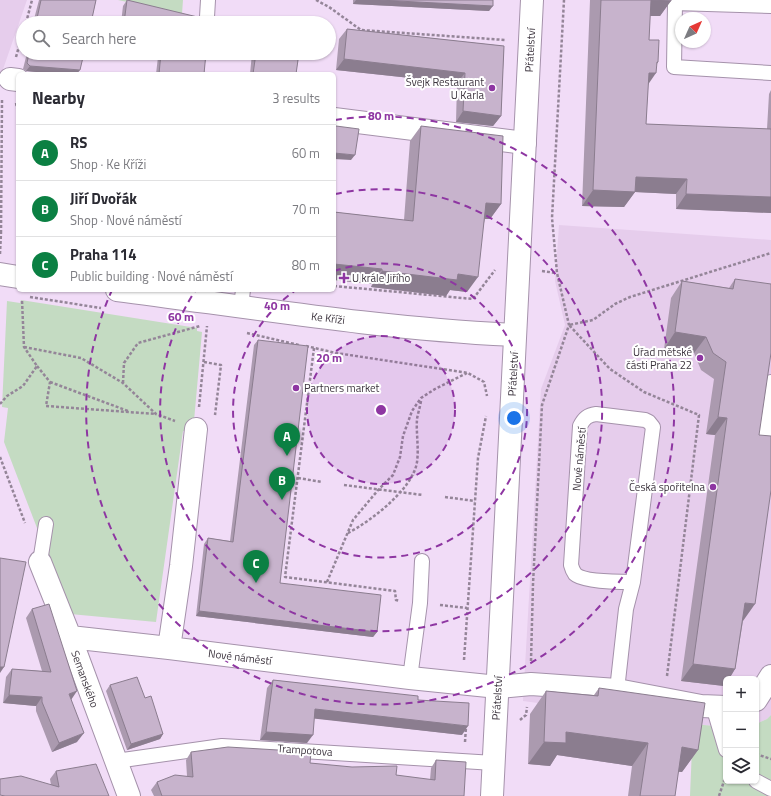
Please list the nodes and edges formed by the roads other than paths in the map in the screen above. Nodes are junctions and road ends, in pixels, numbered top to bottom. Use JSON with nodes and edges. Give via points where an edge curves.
{"nodes":[{"id":1,"x":208,"y":0,"type":"edge"},
{"id":2,"x":532,"y":0,"type":"edge"},
{"id":3,"x":771,"y":6,"type":"edge"},
{"id":4,"x":207,"y":16,"type":"edge"},
{"id":5,"x":771,"y":73,"type":"edge"},
{"id":6,"x":336,"y":119,"type":"edge"},
{"id":7,"x":525,"y":143,"type":"junction"},
{"id":8,"x":0,"y":274,"type":"edge"},
{"id":9,"x":16,"y":284,"type":"edge"},
{"id":10,"x":148,"y":292,"type":"edge"},
{"id":11,"x":242,"y":298,"type":"edge"},
{"id":12,"x":515,"y":335,"type":"junction"},
{"id":13,"x":771,"y":382,"type":"edge"},
{"id":14,"x":196,"y":429,"type":"road end"},
{"id":15,"x":771,"y":432,"type":"edge"},
{"id":16,"x":46,"y":524,"type":"dead end"},
{"id":17,"x":40,"y":562,"type":"joint"},
{"id":18,"x":422,"y":562,"type":"dead end"},
{"id":19,"x":633,"y":582,"type":"junction"},
{"id":20,"x":70,"y":637,"type":"junction"},
{"id":21,"x":169,"y":648,"type":"junction"},
{"id":22,"x":771,"y":676,"type":"edge"},
{"id":23,"x":410,"y":678,"type":"junction"},
{"id":24,"x":498,"y":687,"type":"junction"},
{"id":25,"x":617,"y":690,"type":"junction"},
{"id":26,"x":759,"y":695,"type":"edge"},
{"id":27,"x":719,"y":706,"type":"edge"},
{"id":28,"x":726,"y":748,"type":"edge"},
{"id":29,"x":116,"y":761,"type":"junction"},
{"id":30,"x":494,"y":763,"type":"junction"},
{"id":31,"x":759,"y":783,"type":"edge"},
{"id":32,"x":771,"y":789,"type":"edge"},
{"id":33,"x":129,"y":796,"type":"edge"},
{"id":34,"x":492,"y":796,"type":"edge"}],
"edges":[{"from":1,"to":4,"type":"lane"},
{"from":2,"to":7,"type":"street","name":"Přátelství"},
{"from":3,"to":5,"type":"lane","via":[[674,3],[674,67]]},
{"from":6,"to":7,"type":"street"},
{"from":7,"to":12,"type":"street","name":"Přátelství"},
{"from":8,"to":9,"type":"street"},
{"from":10,"to":11,"type":"street","name":"Ke Kříži"},
{"from":11,"to":12,"type":"street","name":"Ke Kříži","via":[[359,322]]},
{"from":12,"to":24,"type":"street","name":"Přátelství"},
{"from":13,"to":15,"type":"lane","via":[[764,431]]},
{"from":14,"to":21,"type":"street"},
{"from":16,"to":17,"type":"lane"},
{"from":17,"to":20,"type":"street","name":"Semanského"},
{"from":18,"to":23,"type":"lane","via":[[420,603]]},
{"from":19,"to":19,"type":"lane","name":"Nové náměstí","via":[[653,427],[645,420],[589,415],[583,419],[580,426],[572,570],[582,578]]},
{"from":19,"to":25,"type":"lane","name":"Nové náměstí","via":[[626,609]]},
{"from":20,"to":21,"type":"street","name":"Nové náměstí"},
{"from":20,"to":29,"type":"street","name":"Semanského"},
{"from":21,"to":23,"type":"street","name":"Nové náměstí"},
{"from":22,"to":26,"type":"street"},
{"from":23,"to":24,"type":"street","name":"Nové náměstí"},
{"from":24,"to":25,"type":"street","name":"Nové náměstí","via":[[531,684]]},
{"from":24,"to":30,"type":"street","name":"Přátelství"},
{"from":25,"to":27,"type":"street","name":"Nové náměstí","via":[[701,706]]},
{"from":27,"to":28,"type":"lane"},
{"from":29,"to":30,"type":"lane","name":"Trampotova","via":[[222,746]]},
{"from":29,"to":33,"type":"street","name":"Semanského"},
{"from":30,"to":34,"type":"street","name":"Přátelství"},
{"from":31,"to":32,"type":"lane"}]}
